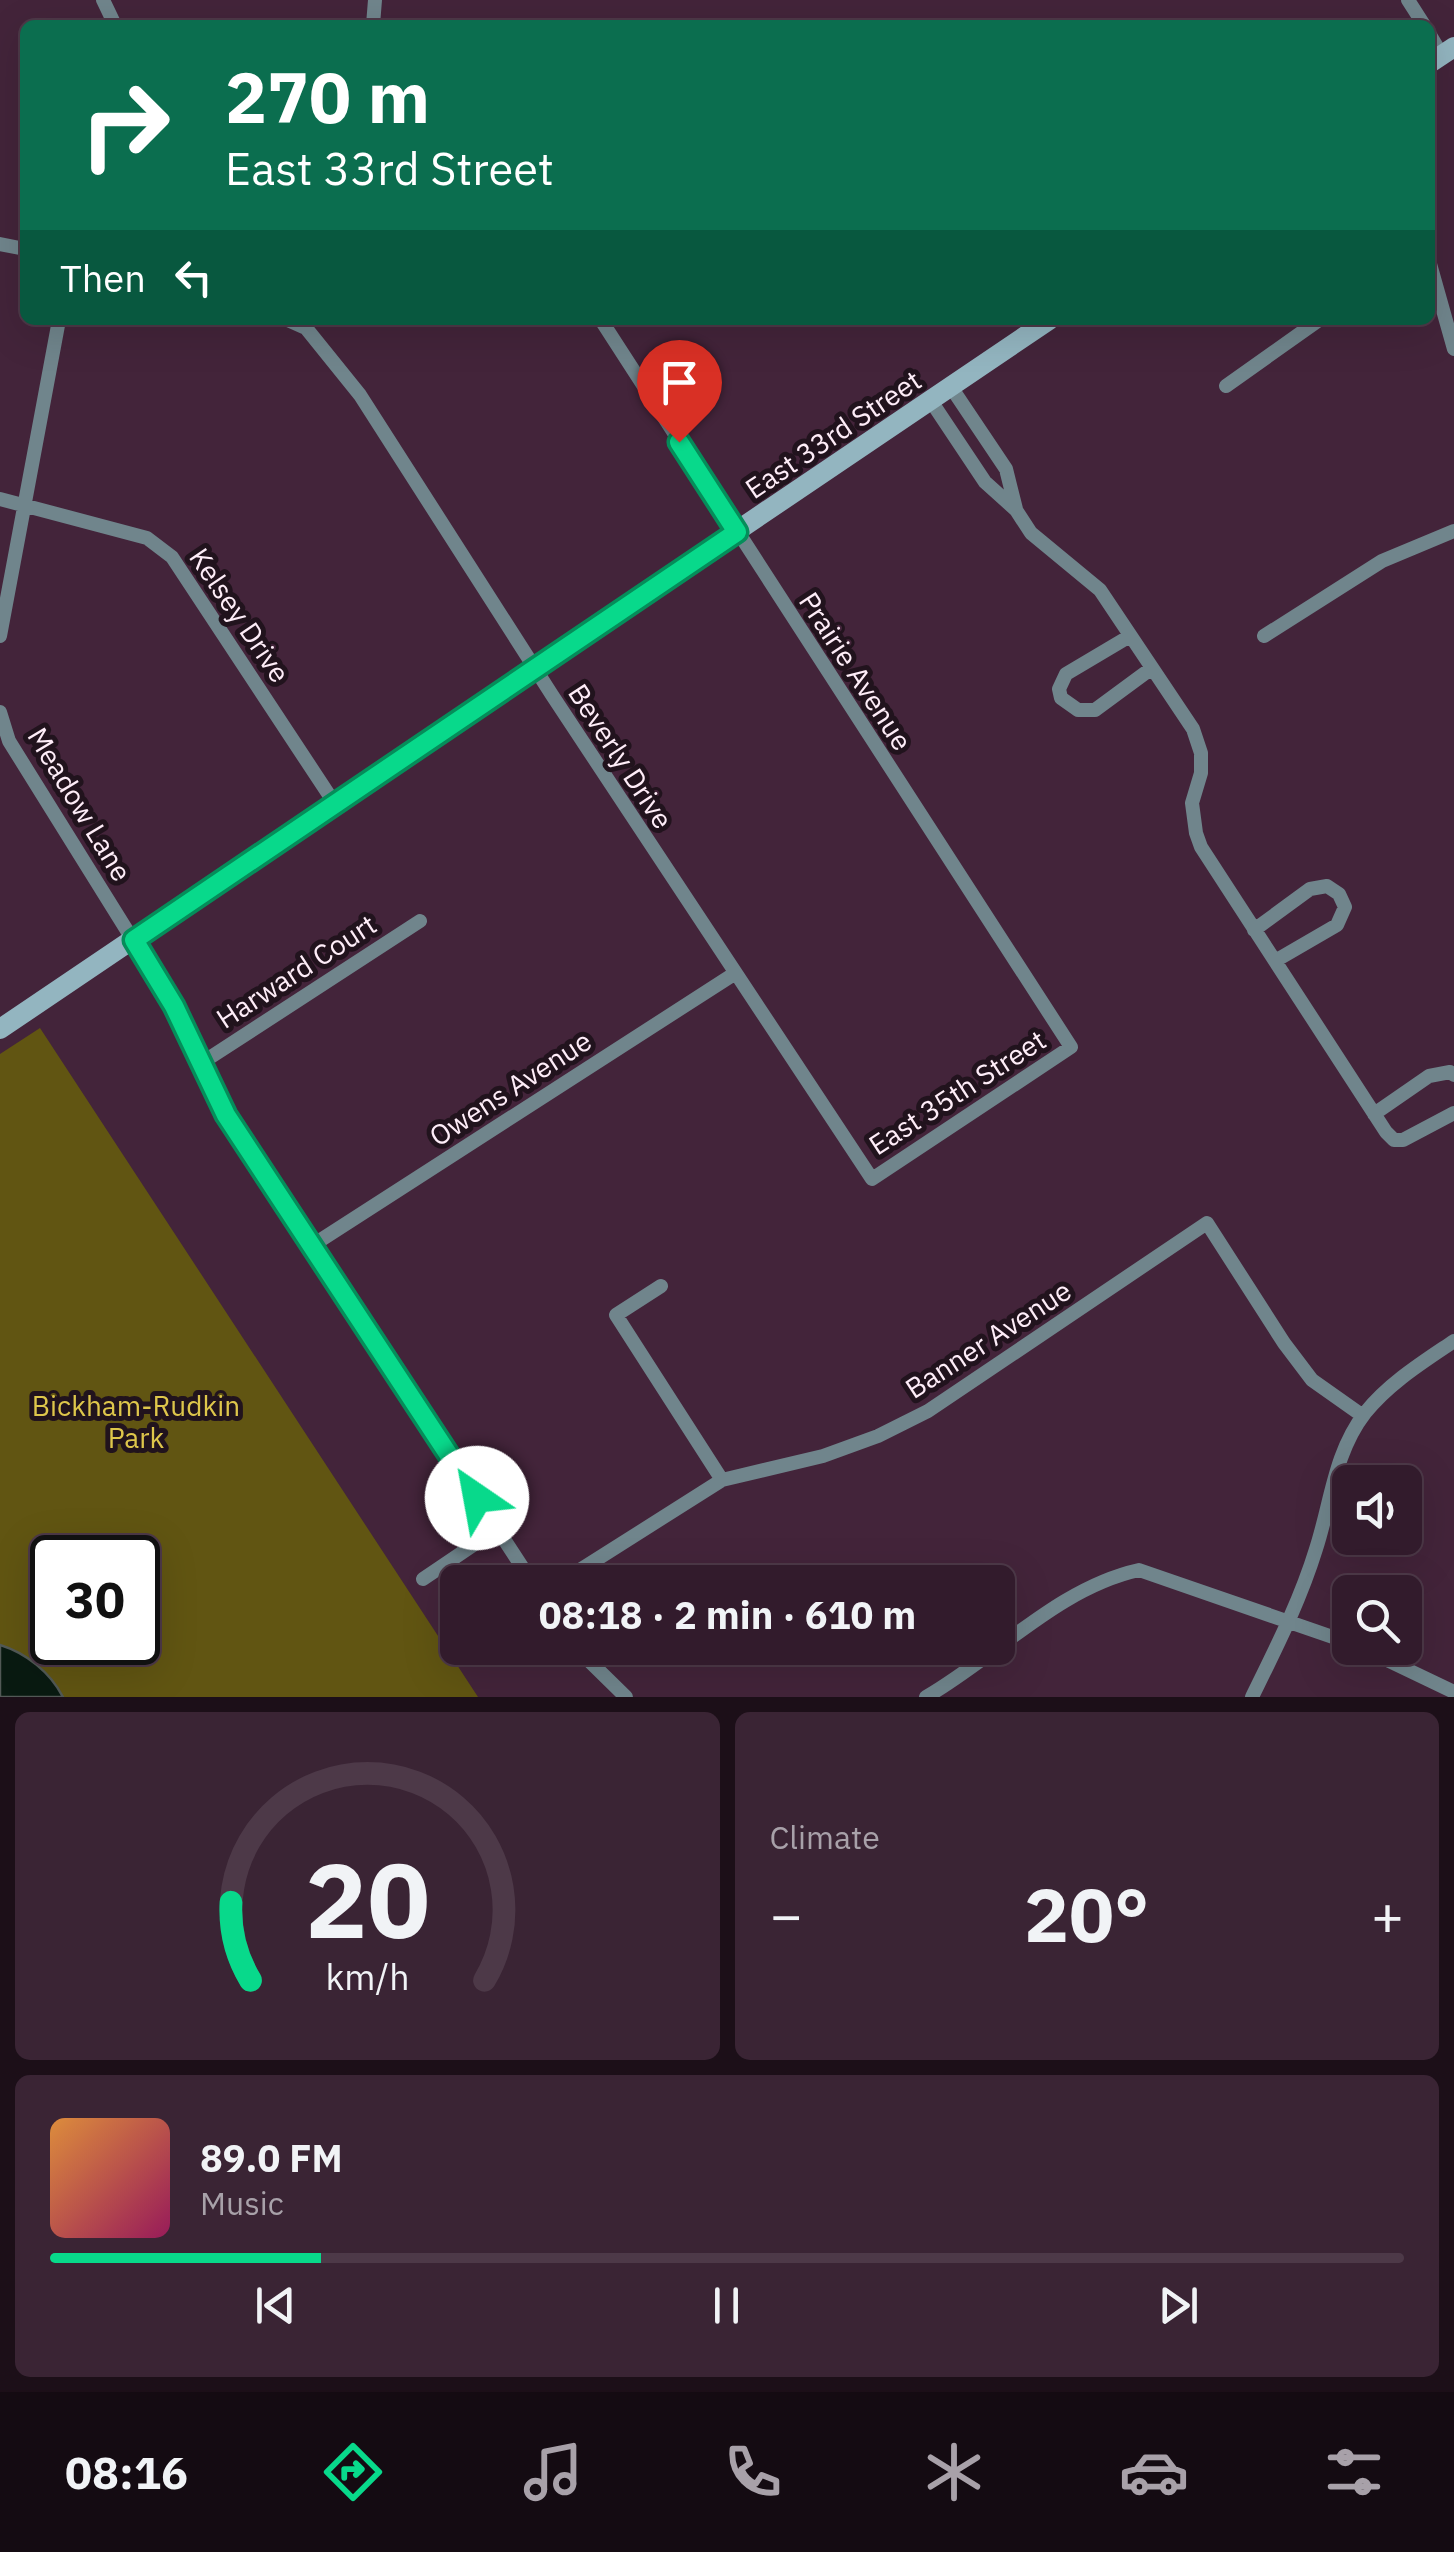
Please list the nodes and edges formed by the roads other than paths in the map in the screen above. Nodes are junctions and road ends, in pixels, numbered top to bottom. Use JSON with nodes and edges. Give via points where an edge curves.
{"nodes":[{"id":1,"x":1435,"y":290,"type":"edge"},
{"id":2,"x":58,"y":325,"type":"edge"},
{"id":3,"x":308,"y":325,"type":"edge"},
{"id":4,"x":604,"y":325,"type":"edge"},
{"id":5,"x":1042,"y":325,"type":"edge"},
{"id":6,"x":1311,"y":325,"type":"edge"},
{"id":7,"x":1454,"y":349,"type":"edge"},
{"id":8,"x":1226,"y":386,"type":"dead end"},
{"id":9,"x":951,"y":387,"type":"junction"},
{"id":10,"x":931,"y":401,"type":"junction"},
{"id":11,"x":1000,"y":460,"type":"junction"},
{"id":12,"x":979,"y":474,"type":"junction"},
{"id":13,"x":0,"y":499,"type":"edge"},
{"id":14,"x":25,"y":504,"type":"junction"},
{"id":15,"x":1016,"y":510,"type":"junction"},
{"id":16,"x":1454,"y":530,"type":"edge"},
{"id":17,"x":737,"y":532,"type":"junction"},
{"id":18,"x":0,"y":636,"type":"edge"},
{"id":19,"x":1130,"y":636,"type":"junction"},
{"id":20,"x":1264,"y":636,"type":"dead end"},
{"id":21,"x":1152,"y":668,"type":"junction"},
{"id":22,"x":535,"y":669,"type":"junction"},
{"id":23,"x":0,"y":712,"type":"edge"},
{"id":24,"x":335,"y":804,"type":"junction"},
{"id":25,"x":420,"y":921,"type":"dead end"},
{"id":26,"x":1254,"y":930,"type":"junction"},
{"id":27,"x":134,"y":940,"type":"junction"},
{"id":28,"x":1275,"y":962,"type":"junction"},
{"id":29,"x":734,"y":974,"type":"junction"},
{"id":30,"x":0,"y":1029,"type":"edge"},
{"id":31,"x":1071,"y":1048,"type":"joint"},
{"id":32,"x":200,"y":1064,"type":"junction"},
{"id":33,"x":1454,"y":1075,"type":"edge"},
{"id":34,"x":1454,"y":1113,"type":"edge"},
{"id":35,"x":1374,"y":1114,"type":"junction"},
{"id":36,"x":872,"y":1179,"type":"joint"},
{"id":37,"x":313,"y":1245,"type":"junction"},
{"id":38,"x":661,"y":1286,"type":"dead end"},
{"id":39,"x":1454,"y":1341,"type":"edge"},
{"id":40,"x":1362,"y":1416,"type":"junction"},
{"id":41,"x":722,"y":1480,"type":"junction"},
{"id":42,"x":498,"y":1529,"type":"junction"},
{"id":43,"x":521,"y":1565,"type":"edge"},
{"id":44,"x":588,"y":1565,"type":"edge"},
{"id":45,"x":423,"y":1579,"type":"dead end"},
{"id":46,"x":1289,"y":1623,"type":"junction"},
{"id":47,"x":1332,"y":1638,"type":"edge"},
{"id":48,"x":593,"y":1665,"type":"edge"},
{"id":49,"x":1398,"y":1665,"type":"edge"},
{"id":50,"x":1454,"y":1692,"type":"edge"},
{"id":51,"x":626,"y":1697,"type":"edge"},
{"id":52,"x":926,"y":1697,"type":"edge"},
{"id":53,"x":1252,"y":1697,"type":"edge"}],
"edges":[{"from":1,"to":7,"type":"street"},
{"from":2,"to":14,"type":"street"},
{"from":3,"to":22,"type":"street","name":"Beverly Drive","via":[[360,394]]},
{"from":4,"to":17,"type":"street","name":"Prairie Avenue"},
{"from":5,"to":9,"type":"street","name":"East 33rd Street"},
{"from":6,"to":8,"type":"street"},
{"from":9,"to":10,"type":"street","name":"East 33rd Street"},
{"from":9,"to":11,"type":"street"},
{"from":10,"to":12,"type":"street"},
{"from":10,"to":17,"type":"street","name":"East 33rd Street"},
{"from":11,"to":12,"type":"street"},
{"from":11,"to":15,"type":"street"},
{"from":12,"to":15,"type":"street"},
{"from":13,"to":14,"type":"street","name":"Kelsey Drive"},
{"from":14,"to":18,"type":"street"},
{"from":14,"to":24,"type":"street","name":"Kelsey Drive","via":[[146,538],[172,557]]},
{"from":15,"to":19,"type":"street","via":[[1031,532],[1100,590]]},
{"from":16,"to":20,"type":"street","via":[[1382,561]]},
{"from":17,"to":22,"type":"street","name":"East 33rd Street"},
{"from":17,"to":31,"type":"street","name":"Prairie Avenue"},
{"from":19,"to":21,"type":"street"},
{"from":19,"to":21,"type":"street","via":[[1066,674],[1061,698],[1078,710],[1094,710]]},
{"from":21,"to":26,"type":"street","via":[[1193,729],[1201,753],[1192,803],[1201,847]]},
{"from":22,"to":24,"type":"street","name":"East 33rd Street"},
{"from":22,"to":29,"type":"street","name":"Beverly Drive"},
{"from":23,"to":27,"type":"street","name":"Meadow Lane","via":[[9,741]]},
{"from":24,"to":27,"type":"street","name":"East 33rd Street"},
{"from":25,"to":32,"type":"street","name":"Harward Court"},
{"from":26,"to":28,"type":"street"},
{"from":26,"to":28,"type":"street","via":[[1310,889],[1328,886],[1339,894],[1344,907],[1337,924]]},
{"from":27,"to":30,"type":"street","name":"East 33rd Street"},
{"from":27,"to":32,"type":"street","name":"Meadow Lane"},
{"from":28,"to":35,"type":"street"},
{"from":29,"to":36,"type":"street","name":"Beverly Drive"},
{"from":29,"to":37,"type":"street","name":"Owens Avenue"},
{"from":31,"to":36,"type":"street","name":"East 35th Street"},
{"from":32,"to":37,"type":"street","name":"Meadow Lane"},
{"from":33,"to":35,"type":"street","via":[[1436,1072]]},
{"from":34,"to":35,"type":"street","via":[[1403,1140],[1394,1140]]},
{"from":37,"to":42,"type":"street","name":"Meadow Lane"},
{"from":38,"to":41,"type":"street","via":[[616,1315]]},
{"from":39,"to":40,"type":"street"},
{"from":40,"to":41,"type":"street","name":"Banner Avenue","via":[[1312,1380],[1206,1223],[928,1410],[824,1456]]},
{"from":40,"to":46,"type":"street","via":[[1337,1466]]},
{"from":41,"to":44,"type":"street","name":"Banner Avenue"},
{"from":42,"to":43,"type":"street","name":"Meadow Lane"},
{"from":42,"to":45,"type":"street"},
{"from":46,"to":47,"type":"street"},
{"from":46,"to":52,"type":"street","via":[[1139,1570],[1105,1578],[1064,1602]]},
{"from":46,"to":53,"type":"street"},
{"from":48,"to":51,"type":"street"},
{"from":49,"to":50,"type":"street"}]}
